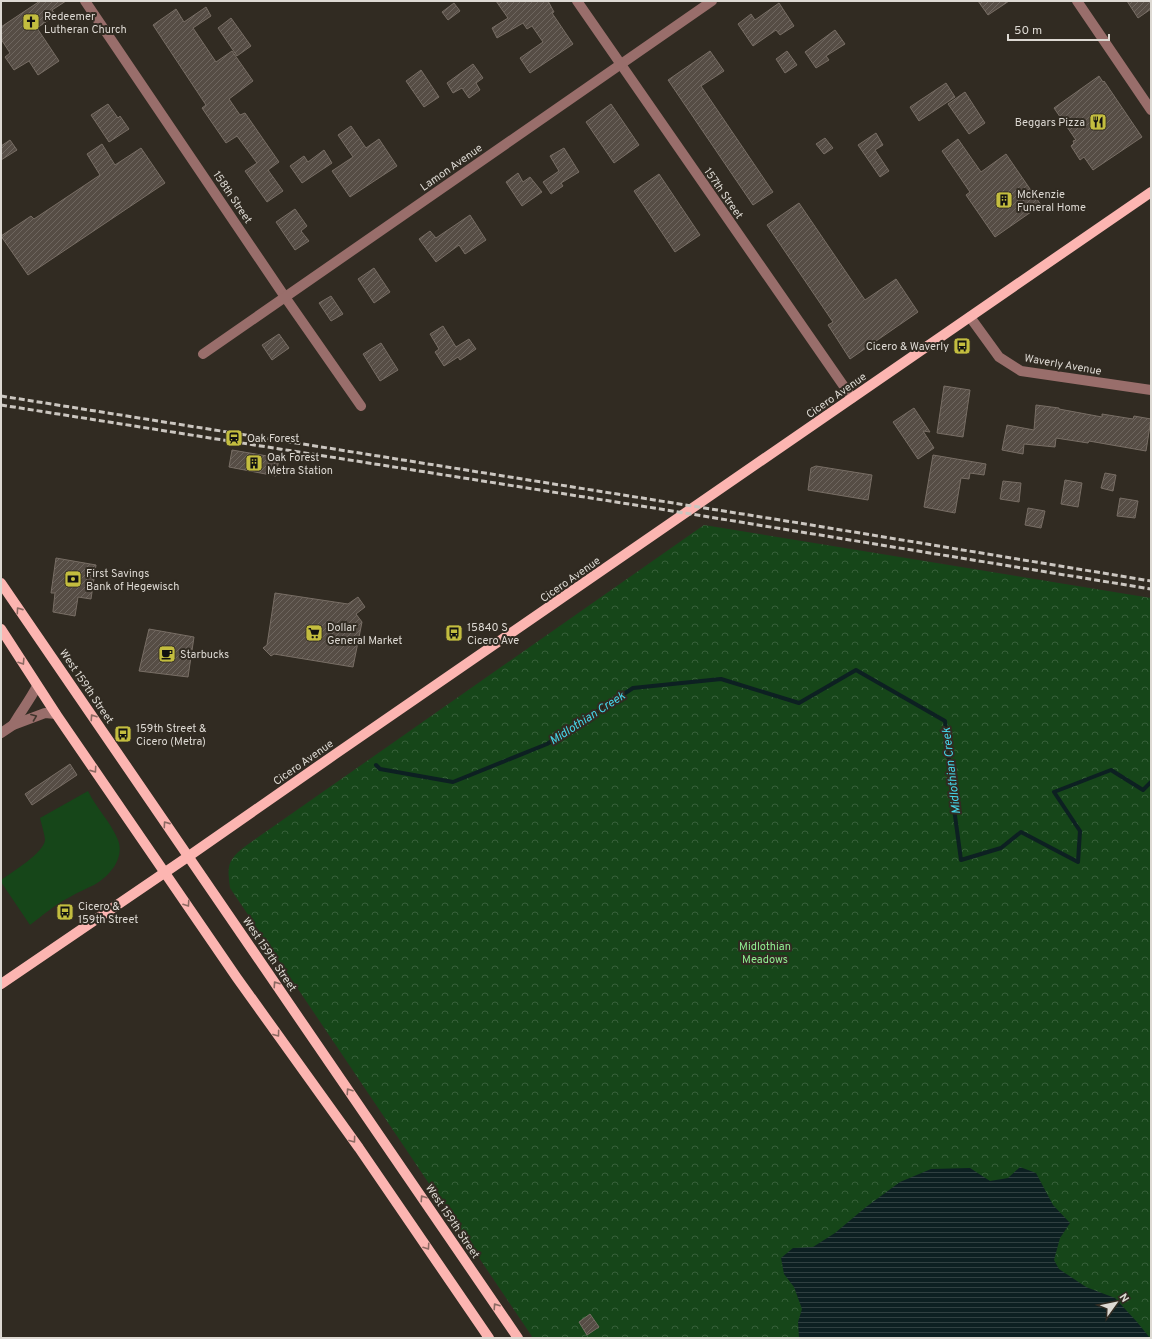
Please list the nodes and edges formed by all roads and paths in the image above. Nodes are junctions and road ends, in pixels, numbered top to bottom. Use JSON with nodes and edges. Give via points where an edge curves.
{"nodes":[{"id":1,"x":85,"y":1,"type":"edge"},
{"id":2,"x":577,"y":1,"type":"edge"},
{"id":3,"x":712,"y":1,"type":"edge"},
{"id":4,"x":1076,"y":1,"type":"edge"},
{"id":5,"x":620,"y":65,"type":"junction"},
{"id":6,"x":1151,"y":110,"type":"edge"},
{"id":7,"x":1151,"y":192,"type":"edge"},
{"id":8,"x":285,"y":297,"type":"junction"},
{"id":9,"x":970,"y":317,"type":"junction"},
{"id":10,"x":203,"y":354,"type":"dead end"},
{"id":11,"x":1151,"y":390,"type":"edge"},
{"id":12,"x":852,"y":398,"type":"junction"},
{"id":13,"x":361,"y":406,"type":"dead end"},
{"id":14,"x":1,"y":583,"type":"edge"},
{"id":15,"x":1,"y":629,"type":"edge"},
{"id":16,"x":37,"y":686,"type":"junction"},
{"id":17,"x":56,"y":714,"type":"junction"},
{"id":18,"x":13,"y":724,"type":"junction"},
{"id":19,"x":1,"y":733,"type":"edge"},
{"id":20,"x":188,"y":856,"type":"junction"},
{"id":21,"x":165,"y":872,"type":"junction"},
{"id":22,"x":1,"y":984,"type":"edge"},
{"id":23,"x":489,"y":1338,"type":"edge"},
{"id":24,"x":518,"y":1338,"type":"edge"}],
"edges":[{"from":1,"to":8,"type":"street","name":"158th Street"},
{"from":2,"to":5,"type":"street","name":"157th Street"},
{"from":3,"to":5,"type":"street","name":"Lamon Avenue"},
{"from":4,"to":6,"type":"street"},
{"from":5,"to":8,"type":"street","name":"Lamon Avenue"},
{"from":5,"to":12,"type":"street","name":"157th Street"},
{"from":7,"to":9,"type":"main road","name":"Cicero Avenue"},
{"from":8,"to":10,"type":"street","name":"Lamon Avenue"},
{"from":8,"to":13,"type":"street","name":"158th Street"},
{"from":9,"to":11,"type":"street","name":"Waverly Avenue","via":[[1000,358],[1021,370]]},
{"from":9,"to":12,"type":"main road","name":"Cicero Avenue"},
{"from":12,"to":20,"type":"main road","name":"Cicero Avenue"},
{"from":20,"to":14,"type":"main road","name":"West 159th Street","one_way":true},
{"from":15,"to":16,"type":"main road","one_way":true},
{"from":16,"to":17,"type":"main road"},
{"from":16,"to":18,"type":"street"},
{"from":18,"to":17,"type":"street","one_way":true,"via":[[45,713]]},
{"from":17,"to":21,"type":"main road","one_way":true},
{"from":18,"to":19,"type":"street"},
{"from":20,"to":21,"type":"main road","name":"Cicero Avenue"},
{"from":24,"to":20,"type":"main road","name":"West 159th Street","one_way":true},
{"from":21,"to":22,"type":"main road","name":"Cicero Avenue"},
{"from":21,"to":23,"type":"main road","one_way":true}]}
